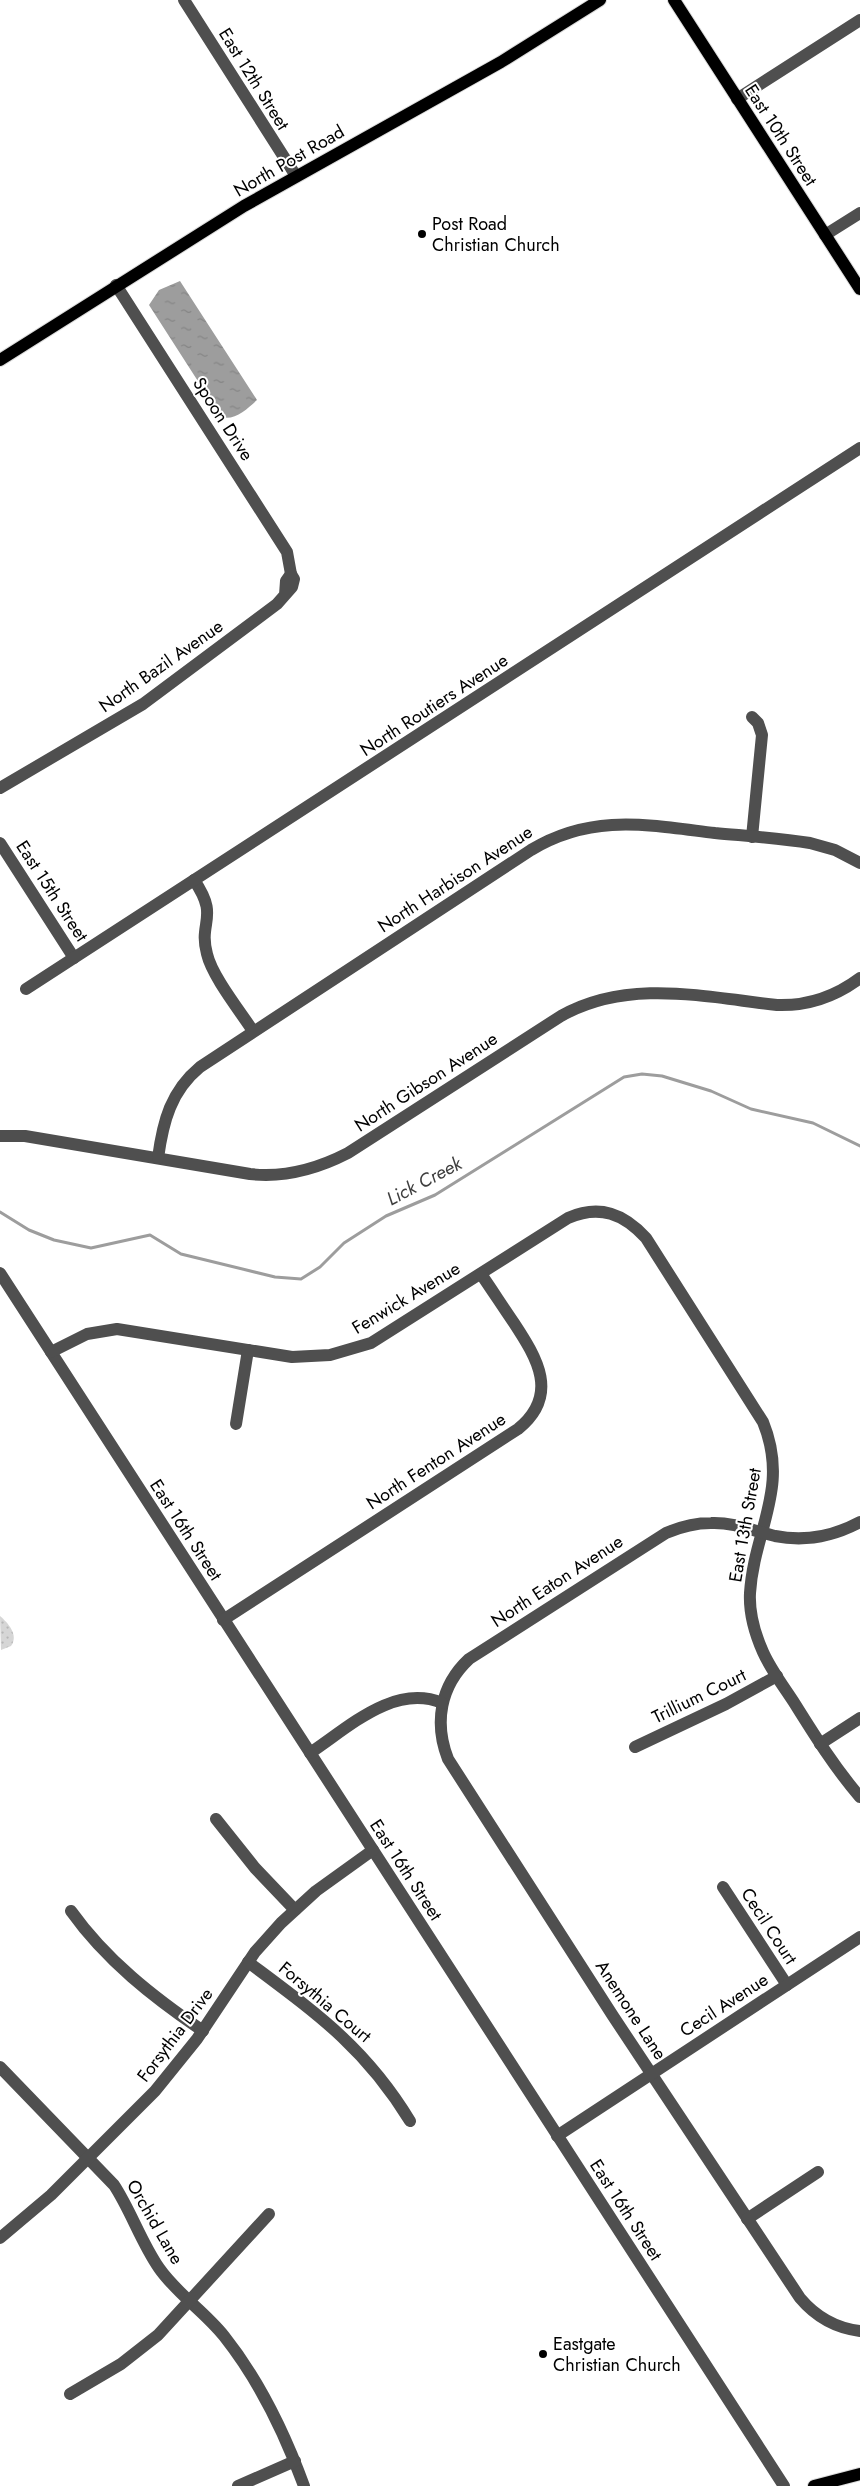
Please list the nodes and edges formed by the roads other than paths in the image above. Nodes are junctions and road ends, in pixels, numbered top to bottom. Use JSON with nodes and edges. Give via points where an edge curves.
{"nodes":[{"id":1,"x":184,"y":0,"type":"edge"},
{"id":2,"x":600,"y":0,"type":"edge"},
{"id":3,"x":674,"y":0,"type":"edge"},
{"id":4,"x":860,"y":20,"type":"edge"},
{"id":5,"x":737,"y":99,"type":"junction"},
{"id":6,"x":296,"y":176,"type":"junction"},
{"id":7,"x":860,"y":213,"type":"edge"},
{"id":8,"x":825,"y":235,"type":"junction"},
{"id":9,"x":116,"y":285,"type":"junction"},
{"id":10,"x":860,"y":289,"type":"edge"},
{"id":11,"x":0,"y":360,"type":"edge"},
{"id":12,"x":860,"y":448,"type":"edge"},
{"id":13,"x":285,"y":595,"type":"joint"},
{"id":14,"x":752,"y":717,"type":"dead end"},
{"id":15,"x":0,"y":788,"type":"edge"},
{"id":16,"x":752,"y":837,"type":"junction"},
{"id":17,"x":0,"y":842,"type":"edge"},
{"id":18,"x":860,"y":863,"type":"edge"},
{"id":19,"x":194,"y":880,"type":"junction"},
{"id":20,"x":74,"y":958,"type":"junction"},
{"id":21,"x":860,"y":978,"type":"edge"},
{"id":22,"x":26,"y":989,"type":"dead end"},
{"id":23,"x":253,"y":1031,"type":"junction"},
{"id":24,"x":0,"y":1136,"type":"edge"},
{"id":25,"x":158,"y":1158,"type":"junction"},
{"id":26,"x":619,"y":1216,"type":"joint"},
{"id":27,"x":0,"y":1273,"type":"edge"},
{"id":28,"x":481,"y":1274,"type":"junction"},
{"id":29,"x":248,"y":1350,"type":"junction"},
{"id":30,"x":51,"y":1352,"type":"junction"},
{"id":31,"x":236,"y":1424,"type":"dead end"},
{"id":32,"x":860,"y":1522,"type":"edge"},
{"id":33,"x":763,"y":1532,"type":"junction"},
{"id":34,"x":223,"y":1620,"type":"junction"},
{"id":35,"x":777,"y":1676,"type":"junction"},
{"id":36,"x":442,"y":1703,"type":"junction"},
{"id":37,"x":860,"y":1718,"type":"edge"},
{"id":38,"x":820,"y":1744,"type":"junction"},
{"id":39,"x":635,"y":1747,"type":"dead end"},
{"id":40,"x":310,"y":1753,"type":"junction"},
{"id":41,"x":860,"y":1797,"type":"edge"},
{"id":42,"x":216,"y":1819,"type":"dead end"},
{"id":43,"x":373,"y":1850,"type":"junction"},
{"id":44,"x":723,"y":1887,"type":"dead end"},
{"id":45,"x":295,"y":1910,"type":"junction"},
{"id":46,"x":70,"y":1911,"type":"dead end"},
{"id":47,"x":860,"y":1937,"type":"edge"},
{"id":48,"x":248,"y":1962,"type":"junction"},
{"id":49,"x":787,"y":1985,"type":"junction"},
{"id":50,"x":202,"y":2031,"type":"junction"},
{"id":51,"x":0,"y":2067,"type":"edge"},
{"id":52,"x":652,"y":2074,"type":"junction"},
{"id":53,"x":410,"y":2121,"type":"dead end"},
{"id":54,"x":558,"y":2136,"type":"junction"},
{"id":55,"x":90,"y":2158,"type":"junction"},
{"id":56,"x":818,"y":2172,"type":"dead end"},
{"id":57,"x":269,"y":2214,"type":"dead end"},
{"id":58,"x":748,"y":2219,"type":"junction"},
{"id":59,"x":0,"y":2238,"type":"edge"},
{"id":60,"x":190,"y":2302,"type":"junction"},
{"id":61,"x":860,"y":2331,"type":"edge"},
{"id":62,"x":70,"y":2394,"type":"dead end"},
{"id":63,"x":295,"y":2461,"type":"junction"},
{"id":64,"x":860,"y":2474,"type":"edge"},
{"id":65,"x":238,"y":2486,"type":"edge"},
{"id":66,"x":304,"y":2486,"type":"edge"},
{"id":67,"x":784,"y":2486,"type":"edge"},
{"id":68,"x":814,"y":2486,"type":"edge"}],
"edges":[{"from":1,"to":6,"type":"street","name":"East 12th Street"},
{"from":2,"to":6,"type":"main road","name":"North Post Road","via":[[501,62]]},
{"from":3,"to":5,"type":"main road","name":"East 10th Street"},
{"from":4,"to":5,"type":"street"},
{"from":5,"to":8,"type":"main road","name":"East 10th Street"},
{"from":6,"to":9,"type":"main road","name":"North Post Road"},
{"from":7,"to":8,"type":"street"},
{"from":8,"to":10,"type":"main road","name":"East 10th Street"},
{"from":9,"to":11,"type":"main road","name":"North Post Road"},
{"from":9,"to":13,"type":"street","name":"Spoon Drive","via":[[287,552],[294,584]]},
{"from":12,"to":19,"type":"street","name":"North Routiers Avenue"},
{"from":13,"to":15,"type":"street","name":"North Bazil Avenue","via":[[154,696]]},
{"from":14,"to":16,"type":"street","via":[[762,735]]},
{"from":16,"to":18,"type":"street","name":"North Harbison Avenue","via":[[821,846]]},
{"from":16,"to":23,"type":"street","name":"North Harbison Avenue","via":[[621,823],[561,834],[531,850]]},
{"from":17,"to":20,"type":"street","name":"East 15th Street"},
{"from":19,"to":20,"type":"street","name":"North Routiers Avenue"},
{"from":19,"to":23,"type":"street","via":[[207,903],[209,918],[205,939],[208,960]]},
{"from":20,"to":22,"type":"street","name":"North Routiers Avenue"},
{"from":21,"to":25,"type":"street","name":"North Gibson Avenue","via":[[832,994],[796,1004],[777,1005],[653,992],[624,993],[596,1000],[561,1016],[348,1153],[311,1169],[283,1175],[255,1174]]},
{"from":23,"to":25,"type":"street","name":"North Harbison Avenue","via":[[200,1067],[180,1088],[165,1118]]},
{"from":24,"to":25,"type":"street","name":"North Gibson Avenue","via":[[25,1136]]},
{"from":26,"to":28,"type":"street","name":"Fenwick Avenue","via":[[596,1212],[573,1216]]},
{"from":26,"to":33,"type":"street","name":"East 13th Street","via":[[646,1238],[763,1422],[772,1450],[774,1474]]},
{"from":27,"to":30,"type":"street","name":"East 16th Street"},
{"from":28,"to":29,"type":"street","name":"Fenwick Avenue","via":[[384,1336],[354,1350],[330,1356],[302,1357]]},
{"from":28,"to":34,"type":"street","name":"North Fenton Avenue","via":[[532,1350],[540,1368],[541,1392],[531,1415],[510,1434]]},
{"from":29,"to":30,"type":"street","name":"Fenwick Avenue","via":[[112,1330],[83,1336]]},
{"from":29,"to":31,"type":"street"},
{"from":30,"to":34,"type":"street","name":"East 16th Street"},
{"from":32,"to":33,"type":"street","name":"North Eaton Avenue","via":[[813,1538]]},
{"from":33,"to":35,"type":"street","name":"East 13th Street","via":[[750,1596],[758,1641]]},
{"from":33,"to":36,"type":"street","name":"North Eaton Avenue","via":[[711,1523],[686,1526],[663,1534],[473,1656],[456,1673]]},
{"from":34,"to":40,"type":"street","name":"East 16th Street"},
{"from":35,"to":38,"type":"street","name":"East 13th Street"},
{"from":35,"to":39,"type":"street","name":"Trillium Court"},
{"from":36,"to":40,"type":"street","via":[[418,1697],[389,1702]]},
{"from":36,"to":52,"type":"street","name":"Anemone Lane","via":[[440,1736],[448,1759]]},
{"from":37,"to":38,"type":"street"},
{"from":38,"to":41,"type":"street","name":"East 13th Street"},
{"from":40,"to":43,"type":"street","name":"East 16th Street"},
{"from":42,"to":45,"type":"street","via":[[255,1868]]},
{"from":43,"to":45,"type":"street","name":"Forsythia Drive","via":[[335,1876]]},
{"from":43,"to":54,"type":"street","name":"East 16th Street"},
{"from":44,"to":49,"type":"street","name":"Cecil Court"},
{"from":45,"to":48,"type":"street","name":"Forsythia Drive"},
{"from":46,"to":50,"type":"street","via":[[129,1975]]},
{"from":47,"to":49,"type":"street","name":"Cecil Avenue"},
{"from":48,"to":50,"type":"street","name":"Forsythia Drive"},
{"from":48,"to":53,"type":"street","name":"Forsythia Court","via":[[314,2011],[356,2049],[384,2081]]},
{"from":49,"to":52,"type":"street","name":"Cecil Avenue"},
{"from":50,"to":55,"type":"street","name":"Forsythia Drive","via":[[155,2091]]},
{"from":51,"to":55,"type":"street","name":"Orchid Lane"},
{"from":52,"to":54,"type":"street","name":"Cecil Avenue"},
{"from":52,"to":58,"type":"street","name":"Anemone Lane"},
{"from":54,"to":67,"type":"street","name":"East 16th Street"},
{"from":55,"to":59,"type":"street","name":"Forsythia Drive"},
{"from":55,"to":60,"type":"street","name":"Orchid Lane","via":[[120,2192],[159,2268]]},
{"from":56,"to":58,"type":"street"},
{"from":57,"to":60,"type":"street"},
{"from":58,"to":61,"type":"street","name":"Anemone Lane","via":[[810,2309],[826,2321]]},
{"from":60,"to":62,"type":"street","via":[[142,2348]]},
{"from":60,"to":63,"type":"street","name":"Orchid Lane","via":[[232,2346],[270,2409]]},
{"from":63,"to":65,"type":"street"},
{"from":63,"to":66,"type":"street","name":"Orchid Lane"},
{"from":64,"to":68,"type":"main road"}]}
